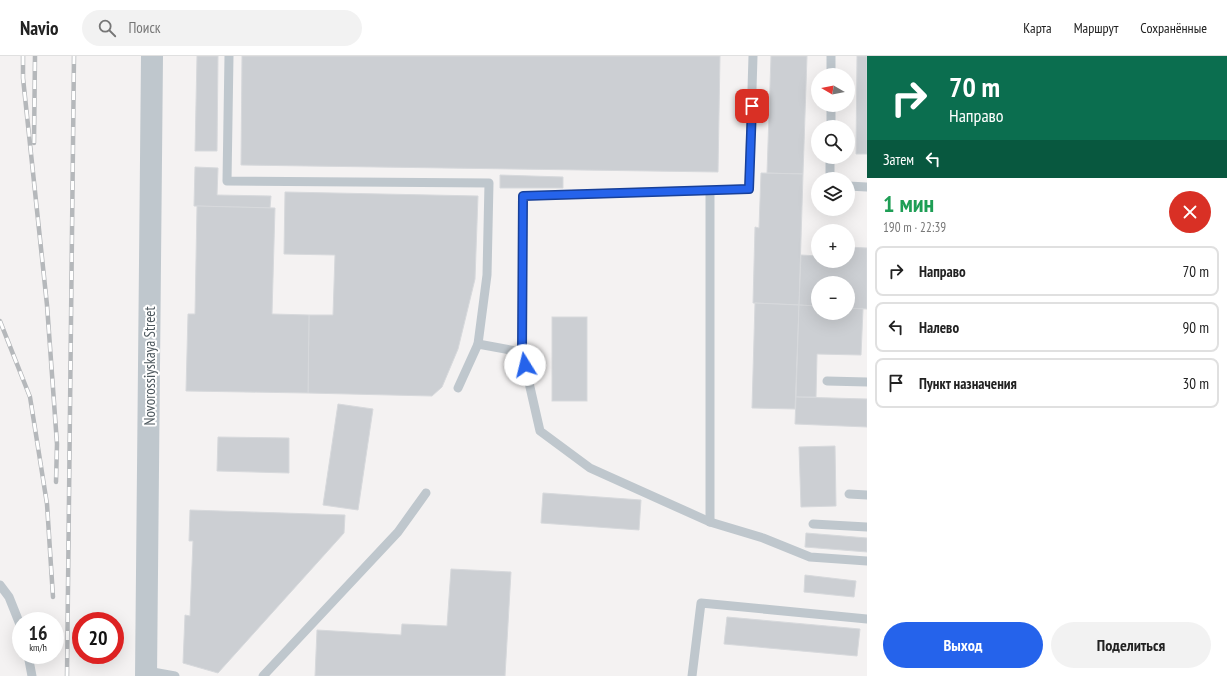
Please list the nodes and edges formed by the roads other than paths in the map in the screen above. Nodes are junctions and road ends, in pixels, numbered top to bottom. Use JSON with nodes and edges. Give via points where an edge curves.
{"nodes":[{"id":1,"x":152,"y":56,"type":"edge"},
{"id":2,"x":229,"y":56,"type":"edge"},
{"id":3,"x":754,"y":56,"type":"edge"},
{"id":4,"x":831,"y":56,"type":"edge"},
{"id":5,"x":831,"y":68,"type":"edge"},
{"id":6,"x":855,"y":186,"type":"edge"},
{"id":7,"x":867,"y":187,"type":"edge"},
{"id":8,"x":710,"y":191,"type":"junction"},
{"id":9,"x":478,"y":344,"type":"junction"},
{"id":10,"x":522,"y":352,"type":"junction"},
{"id":11,"x":827,"y":381,"type":"dead end"},
{"id":12,"x":867,"y":382,"type":"edge"},
{"id":13,"x":458,"y":388,"type":"dead end"},
{"id":14,"x":426,"y":493,"type":"dead end"},
{"id":15,"x":849,"y":494,"type":"dead end"},
{"id":16,"x":867,"y":495,"type":"edge"},
{"id":17,"x":710,"y":522,"type":"junction"},
{"id":18,"x":814,"y":524,"type":"dead end"},
{"id":19,"x":867,"y":527,"type":"edge"},
{"id":20,"x":867,"y":561,"type":"edge"},
{"id":21,"x":0,"y":585,"type":"edge"},
{"id":22,"x":15,"y":612,"type":"edge"},
{"id":23,"x":867,"y":619,"type":"edge"},
{"id":24,"x":30,"y":664,"type":"edge"},
{"id":25,"x":146,"y":673,"type":"edge"},
{"id":26,"x":32,"y":676,"type":"edge"},
{"id":27,"x":175,"y":676,"type":"edge"},
{"id":28,"x":263,"y":676,"type":"edge"},
{"id":29,"x":692,"y":676,"type":"edge"}],
"edges":[{"from":1,"to":25,"type":"street","name":"Novorossiyskaya Street"},
{"from":2,"to":9,"type":"lane","via":[[227,181],[489,183],[487,274]]},
{"from":3,"to":8,"type":"lane","via":[[749,189]]},
{"from":4,"to":5,"type":"lane"},
{"from":6,"to":7,"type":"lane"},
{"from":8,"to":10,"type":"lane","via":[[523,196]]},
{"from":8,"to":17,"type":"lane"},
{"from":9,"to":10,"type":"lane"},
{"from":9,"to":13,"type":"lane"},
{"from":10,"to":17,"type":"lane","via":[[540,431],[590,468]]},
{"from":11,"to":12,"type":"lane"},
{"from":14,"to":28,"type":"lane","via":[[398,532]]},
{"from":15,"to":16,"type":"lane"},
{"from":17,"to":20,"type":"lane","via":[[763,538],[810,557]]},
{"from":18,"to":19,"type":"lane"},
{"from":21,"to":22,"type":"lane","via":[[9,597]]},
{"from":23,"to":29,"type":"lane","via":[[701,603]]},
{"from":24,"to":26,"type":"lane"},
{"from":25,"to":27,"type":"lane"}]}
